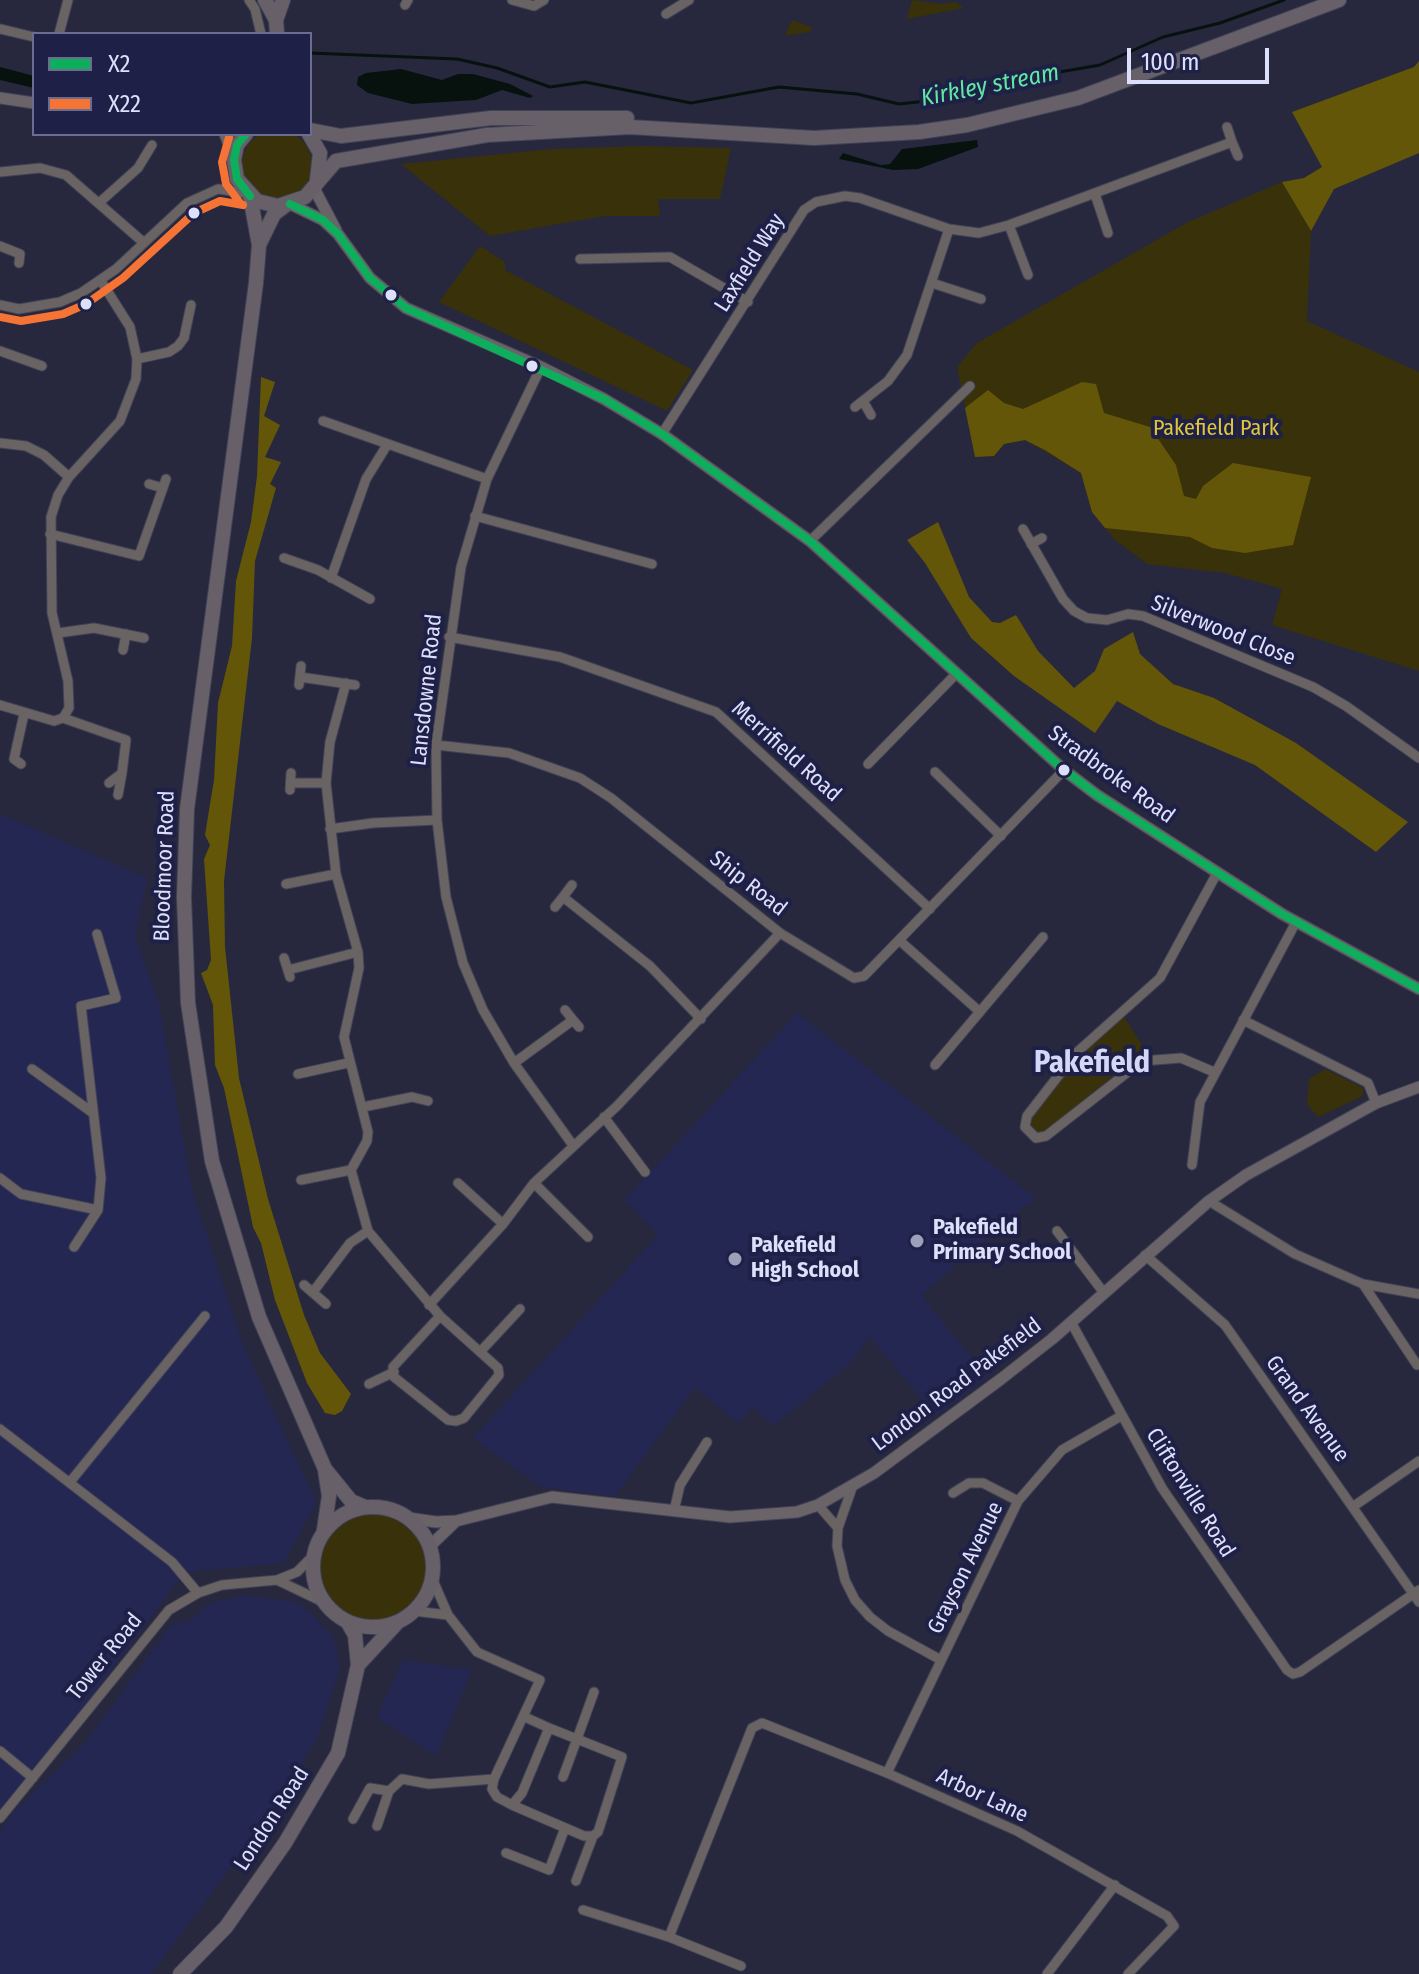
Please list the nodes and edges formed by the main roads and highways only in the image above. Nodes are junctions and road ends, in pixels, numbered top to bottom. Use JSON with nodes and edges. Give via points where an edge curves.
{"nodes":[{"id":1,"x":265,"y":0,"type":"edge"},
{"id":2,"x":283,"y":0,"type":"edge"},
{"id":3,"x":1339,"y":0,"type":"edge"},
{"id":4,"x":277,"y":27,"type":"edge"},
{"id":5,"x":0,"y":98,"type":"edge"},
{"id":6,"x":32,"y":103,"type":"edge"},
{"id":7,"x":312,"y":132,"type":"edge"},
{"id":8,"x":883,"y":134,"type":"junction"},
{"id":9,"x":226,"y":136,"type":"edge"},
{"id":10,"x":244,"y":136,"type":"edge"},
{"id":11,"x":311,"y":136,"type":"edge"},
{"id":12,"x":234,"y":161,"type":"junction"},
{"id":13,"x":316,"y":182,"type":"junction"},
{"id":14,"x":248,"y":195,"type":"junction"},
{"id":15,"x":288,"y":205,"type":"junction"},
{"id":16,"x":338,"y":234,"type":"junction"},
{"id":17,"x":259,"y":245,"type":"junction"},
{"id":18,"x":1419,"y":989,"type":"edge"},
{"id":19,"x":1419,"y":1087,"type":"edge"},
{"id":20,"x":325,"y":1469,"type":"junction"},
{"id":21,"x":365,"y":1507,"type":"junction"},
{"id":22,"x":408,"y":1518,"type":"junction"},
{"id":23,"x":456,"y":1521,"type":"junction"},
{"id":24,"x":324,"y":1530,"type":"junction"},
{"id":25,"x":430,"y":1546,"type":"junction"},
{"id":26,"x":347,"y":1621,"type":"junction"},
{"id":27,"x":399,"y":1621,"type":"junction"},
{"id":28,"x":358,"y":1665,"type":"junction"},
{"id":29,"x":180,"y":1974,"type":"edge"}],
"edges":[{"from":1,"to":4,"type":"highway"},
{"from":2,"to":4,"type":"highway"},
{"from":3,"to":8,"type":"highway","via":[[1078,98],[967,125]]},
{"from":5,"to":6,"type":"main road"},
{"from":7,"to":8,"type":"highway","via":[[341,136],[434,123],[559,116]]},
{"from":8,"to":13,"type":"highway","via":[[814,138],[630,127],[538,131],[336,161]]},
{"from":9,"to":12,"type":"main road"},
{"from":10,"to":12,"type":"highway"},
{"from":11,"to":13,"type":"highway","via":[[320,153]]},
{"from":12,"to":14,"type":"highway","via":[[237,179]]},
{"from":13,"to":15,"type":"highway","via":[[305,197]]},
{"from":13,"to":16,"type":"main road","name":"Stradbroke Road"},
{"from":14,"to":15,"type":"highway","via":[[267,205]]},
{"from":14,"to":17,"type":"highway"},
{"from":15,"to":16,"type":"main road","name":"Stradbroke Road","via":[[315,214]]},
{"from":15,"to":17,"type":"highway","via":[[274,214]]},
{"from":16,"to":18,"type":"main road","name":"Stradbroke Road","via":[[370,278],[406,308],[541,367],[662,434],[810,541],[1064,770],[1296,922]]},
{"from":17,"to":20,"type":"highway","name":"Bloodmoor Road","via":[[191,767],[185,952],[196,1070],[212,1161],[259,1317]]},
{"from":19,"to":23,"type":"main road","name":"London Road Pakefield","via":[[1376,1103],[1246,1175],[944,1423],[852,1488],[818,1505],[797,1512],[730,1517],[552,1497]]},
{"from":20,"to":21,"type":"highway","name":"Bloodmoor Road","via":[[351,1501]]},
{"from":20,"to":24,"type":"highway","name":"Bloodmoor Road","via":[[329,1496]]},
{"from":21,"to":22,"type":"highway"},
{"from":21,"to":24,"type":"highway"},
{"from":22,"to":23,"type":"main road"},
{"from":22,"to":25,"type":"highway"},
{"from":23,"to":25,"type":"main road"},
{"from":24,"to":26,"type":"highway","via":[[312,1572],[323,1602]]},
{"from":25,"to":27,"type":"highway","via":[[432,1578],[426,1596]]},
{"from":26,"to":27,"type":"highway","via":[[373,1627]]},
{"from":26,"to":28,"type":"highway","name":"London Road","via":[[355,1635]]},
{"from":27,"to":28,"type":"highway"},
{"from":28,"to":29,"type":"highway","name":"London Road","via":[[347,1722],[326,1778],[226,1927]]}]}
